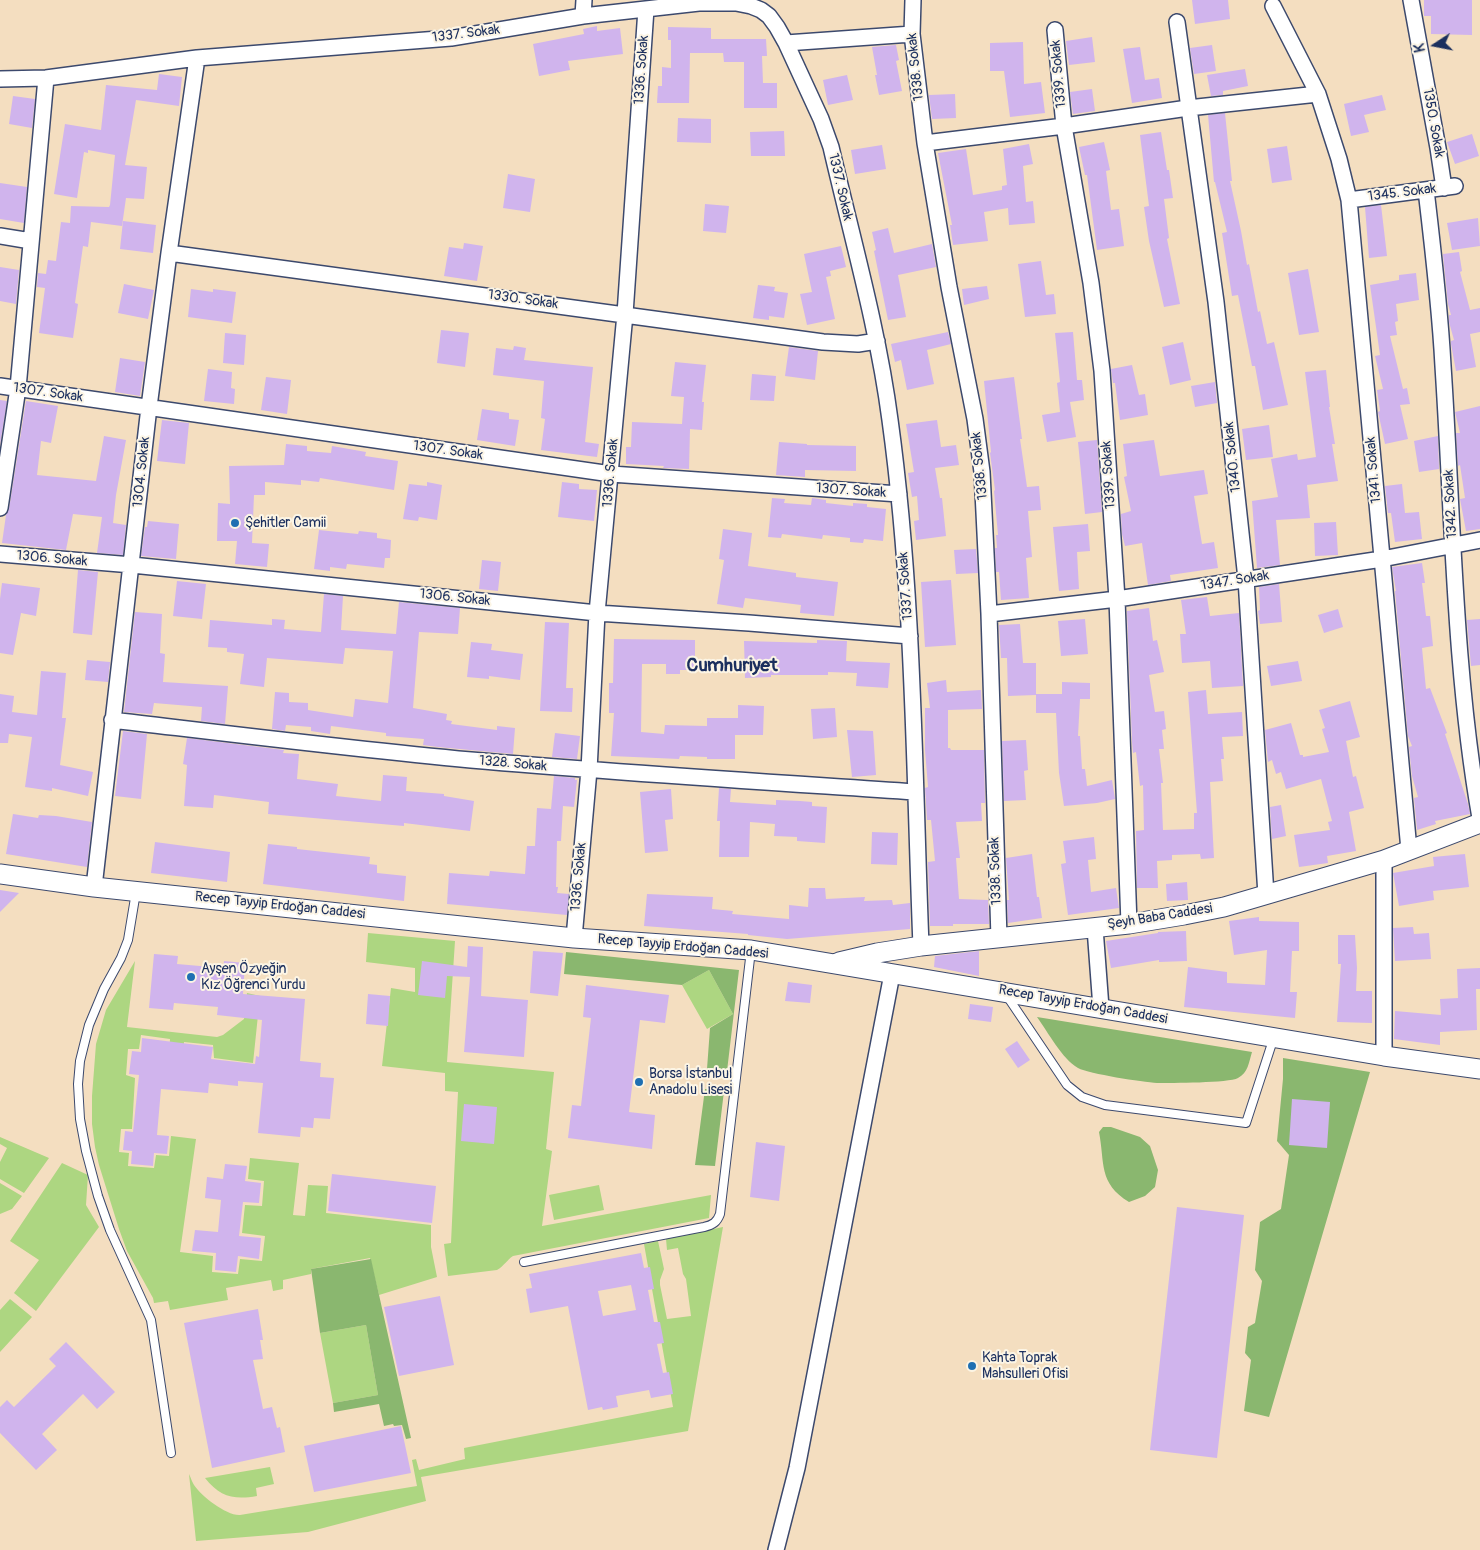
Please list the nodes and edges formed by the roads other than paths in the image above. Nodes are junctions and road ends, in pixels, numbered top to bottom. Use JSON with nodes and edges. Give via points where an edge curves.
{"nodes":[{"id":1,"x":584,"y":0,"type":"edge"},
{"id":2,"x":914,"y":0,"type":"edge"},
{"id":3,"x":1410,"y":0,"type":"edge"},
{"id":4,"x":1273,"y":6,"type":"dead end"},
{"id":5,"x":646,"y":9,"type":"junction"},
{"id":6,"x":583,"y":16,"type":"junction"},
{"id":7,"x":1177,"y":22,"type":"dead end"},
{"id":8,"x":1055,"y":30,"type":"dead end"},
{"id":9,"x":912,"y":34,"type":"junction"},
{"id":10,"x":786,"y":43,"type":"junction"},
{"id":11,"x":197,"y":58,"type":"junction"},
{"id":12,"x":46,"y":78,"type":"junction"},
{"id":13,"x":0,"y":79,"type":"edge"},
{"id":14,"x":1318,"y":94,"type":"junction"},
{"id":15,"x":1188,"y":108,"type":"junction"},
{"id":16,"x":1064,"y":126,"type":"junction"},
{"id":17,"x":925,"y":143,"type":"junction"},
{"id":18,"x":1449,"y":187,"type":"joint"},
{"id":19,"x":1426,"y":190,"type":"junction"},
{"id":20,"x":1349,"y":200,"type":"junction"},
{"id":21,"x":0,"y":236,"type":"edge"},
{"id":22,"x":31,"y":241,"type":"junction"},
{"id":23,"x":168,"y":253,"type":"junction"},
{"id":24,"x":625,"y":314,"type":"junction"},
{"id":25,"x":877,"y":341,"type":"junction"},
{"id":26,"x":0,"y":386,"type":"edge"},
{"id":27,"x":18,"y":388,"type":"junction"},
{"id":28,"x":149,"y":407,"type":"junction"},
{"id":29,"x":611,"y":474,"type":"junction"},
{"id":30,"x":899,"y":494,"type":"junction"},
{"id":31,"x":0,"y":508,"type":"edge"},
{"id":32,"x":1480,"y":540,"type":"edge"},
{"id":33,"x":1453,"y":546,"type":"junction"},
{"id":34,"x":0,"y":554,"type":"edge"},
{"id":35,"x":1382,"y":559,"type":"junction"},
{"id":36,"x":132,"y":565,"type":"junction"},
{"id":37,"x":1246,"y":579,"type":"junction"},
{"id":38,"x":1116,"y":599,"type":"junction"},
{"id":39,"x":597,"y":613,"type":"junction"},
{"id":40,"x":989,"y":614,"type":"junction"},
{"id":41,"x":910,"y":636,"type":"junction"},
{"id":42,"x":112,"y":720,"type":"junction"},
{"id":43,"x":588,"y":770,"type":"junction"},
{"id":44,"x":915,"y":792,"type":"junction"},
{"id":45,"x":1480,"y":818,"type":"edge"},
{"id":46,"x":1480,"y":823,"type":"edge"},
{"id":47,"x":1409,"y":850,"type":"junction"},
{"id":48,"x":1384,"y":860,"type":"junction"},
{"id":49,"x":0,"y":874,"type":"edge"},
{"id":50,"x":94,"y":887,"type":"junction"},
{"id":51,"x":136,"y":891,"type":"junction"},
{"id":52,"x":1266,"y":895,"type":"junction"},
{"id":53,"x":1129,"y":924,"type":"junction"},
{"id":54,"x":1095,"y":928,"type":"junction"},
{"id":55,"x":574,"y":938,"type":"junction"},
{"id":56,"x":999,"y":938,"type":"junction"},
{"id":57,"x":921,"y":946,"type":"junction"},
{"id":58,"x":751,"y":950,"type":"junction"},
{"id":59,"x":830,"y":965,"type":"junction"},
{"id":60,"x":892,"y":974,"type":"junction"},
{"id":61,"x":1005,"y":992,"type":"junction"},
{"id":62,"x":1101,"y":1008,"type":"junction"},
{"id":63,"x":1274,"y":1037,"type":"junction"},
{"id":64,"x":1384,"y":1056,"type":"junction"},
{"id":65,"x":1480,"y":1069,"type":"edge"},
{"id":66,"x":524,"y":1262,"type":"dead end"},
{"id":67,"x":171,"y":1453,"type":"dead end"},
{"id":68,"x":776,"y":1550,"type":"edge"}],
"edges":[{"from":1,"to":6,"type":"street"},
{"from":2,"to":9,"type":"street","name":"1338. Sokak"},
{"from":3,"to":18,"type":"street","name":"1350. Sokak","via":[[1438,148]]},
{"from":4,"to":14,"type":"street","name":"1341. Sokak"},
{"from":5,"to":6,"type":"street","name":"1337. Sokak"},
{"from":5,"to":10,"type":"street","name":"1337. Sokak","via":[[699,2],[751,6],[769,16]]},
{"from":5,"to":24,"type":"street","name":"1336. Sokak"},
{"from":6,"to":11,"type":"street","name":"1337. Sokak","via":[[451,38]]},
{"from":7,"to":15,"type":"street","name":"1340. Sokak"},
{"from":8,"to":16,"type":"street","name":"1339. Sokak"},
{"from":9,"to":10,"type":"street"},
{"from":9,"to":17,"type":"street","name":"1338. Sokak"},
{"from":10,"to":25,"type":"street","name":"1337. Sokak","via":[[831,147]]},
{"from":11,"to":12,"type":"street","name":"1337. Sokak"},
{"from":11,"to":23,"type":"street","name":"1304. Sokak"},
{"from":12,"to":13,"type":"street","name":"1337. Sokak"},
{"from":12,"to":22,"type":"street"},
{"from":14,"to":15,"type":"street"},
{"from":14,"to":20,"type":"street","name":"1341. Sokak"},
{"from":15,"to":16,"type":"street"},
{"from":15,"to":37,"type":"street","name":"1340. Sokak","via":[[1216,302]]},
{"from":16,"to":17,"type":"street"},
{"from":16,"to":38,"type":"street","name":"1339. Sokak","via":[[1097,324]]},
{"from":17,"to":40,"type":"street","name":"1338. Sokak","via":[[975,419],[985,513]]},
{"from":18,"to":19,"type":"street","name":"1345. Sokak"},
{"from":19,"to":20,"type":"street","name":"1345. Sokak"},
{"from":19,"to":33,"type":"street","name":"1342. Sokak","via":[[1443,366]]},
{"from":20,"to":35,"type":"street","name":"1341. Sokak"},
{"from":21,"to":22,"type":"street"},
{"from":22,"to":27,"type":"street"},
{"from":23,"to":24,"type":"street","name":"1330. Sokak"},
{"from":23,"to":28,"type":"street","name":"1304. Sokak"},
{"from":24,"to":25,"type":"street","name":"1330. Sokak","via":[[823,342],[858,344]]},
{"from":24,"to":29,"type":"street","name":"1336. Sokak"},
{"from":25,"to":30,"type":"street","name":"1337. Sokak"},
{"from":26,"to":27,"type":"street","name":"1307. Sokak"},
{"from":27,"to":28,"type":"street","name":"1307. Sokak"},
{"from":27,"to":31,"type":"street"},
{"from":28,"to":29,"type":"street","name":"1307. Sokak"},
{"from":28,"to":36,"type":"street","name":"1304. Sokak"},
{"from":29,"to":30,"type":"street","name":"1307. Sokak"},
{"from":29,"to":39,"type":"street","name":"1336. Sokak"},
{"from":30,"to":41,"type":"street","name":"1337. Sokak"},
{"from":32,"to":33,"type":"street","name":"1347. Sokak"},
{"from":33,"to":35,"type":"street","name":"1347. Sokak"},
{"from":33,"to":45,"type":"street","name":"1342. Sokak","via":[[1466,709]]},
{"from":34,"to":36,"type":"street","name":"1306. Sokak"},
{"from":35,"to":37,"type":"street","name":"1347. Sokak"},
{"from":35,"to":47,"type":"street","name":"1341. Sokak"},
{"from":36,"to":39,"type":"street","name":"1306. Sokak"},
{"from":36,"to":42,"type":"street","name":"1304. Sokak"},
{"from":37,"to":38,"type":"street","name":"1347. Sokak"},
{"from":37,"to":52,"type":"street","name":"1340. Sokak"},
{"from":38,"to":40,"type":"street","name":"1347. Sokak"},
{"from":38,"to":53,"type":"street","name":"1339. Sokak"},
{"from":39,"to":41,"type":"street","name":"1306. Sokak"},
{"from":39,"to":43,"type":"street","name":"1336. Sokak"},
{"from":40,"to":56,"type":"street","name":"1338. Sokak"},
{"from":41,"to":44,"type":"street","name":"1337. Sokak"},
{"from":42,"to":43,"type":"street","name":"1328. Sokak","via":[[356,749]]},
{"from":42,"to":50,"type":"street","name":"1304. Sokak"},
{"from":43,"to":44,"type":"street","name":"1328. Sokak"},
{"from":43,"to":55,"type":"street","name":"1336. Sokak"},
{"from":44,"to":57,"type":"street","name":"1337. Sokak"},
{"from":46,"to":47,"type":"street","name":"Şeyh Baba Caddesi"},
{"from":47,"to":48,"type":"street","name":"Şeyh Baba Caddesi"},
{"from":48,"to":52,"type":"street","name":"Şeyh Baba Caddesi"},
{"from":48,"to":64,"type":"street"},
{"from":49,"to":50,"type":"street","name":"Recep Tayyip Erdoğan Caddesi"},
{"from":50,"to":51,"type":"street","name":"Recep Tayyip Erdoğan Caddesi"},
{"from":51,"to":55,"type":"street","name":"Recep Tayyip Erdoğan Caddesi"},
{"from":51,"to":67,"type":"lane","via":[[128,940],[89,1025],[80,1061],[80,1119],[102,1205],[150,1320]]},
{"from":52,"to":53,"type":"street","name":"Şeyh Baba Caddesi","via":[[1224,907]]},
{"from":53,"to":54,"type":"street","name":"Şeyh Baba Caddesi"},
{"from":54,"to":56,"type":"street","name":"Şeyh Baba Caddesi"},
{"from":54,"to":62,"type":"street"},
{"from":55,"to":58,"type":"street","name":"Recep Tayyip Erdoğan Caddesi"},
{"from":56,"to":57,"type":"street","name":"Şeyh Baba Caddesi"},
{"from":57,"to":59,"type":"street","name":"Şeyh Baba Caddesi"},
{"from":58,"to":59,"type":"street","name":"Recep Tayyip Erdoğan Caddesi"},
{"from":58,"to":66,"type":"lane","via":[[717,1221],[704,1227]]},
{"from":59,"to":60,"type":"street","name":"Recep Tayyip Erdoğan Caddesi"},
{"from":60,"to":61,"type":"street","name":"Recep Tayyip Erdoğan Caddesi"},
{"from":60,"to":68,"type":"street","via":[[797,1468]]},
{"from":61,"to":62,"type":"street","name":"Recep Tayyip Erdoğan Caddesi"},
{"from":61,"to":63,"type":"lane","via":[[1067,1084],[1082,1097],[1105,1105],[1246,1123]]},
{"from":62,"to":63,"type":"street","name":"Recep Tayyip Erdoğan Caddesi"},
{"from":63,"to":64,"type":"street","name":"Recep Tayyip Erdoğan Caddesi"},
{"from":64,"to":65,"type":"street","name":"Recep Tayyip Erdoğan Caddesi"}]}
